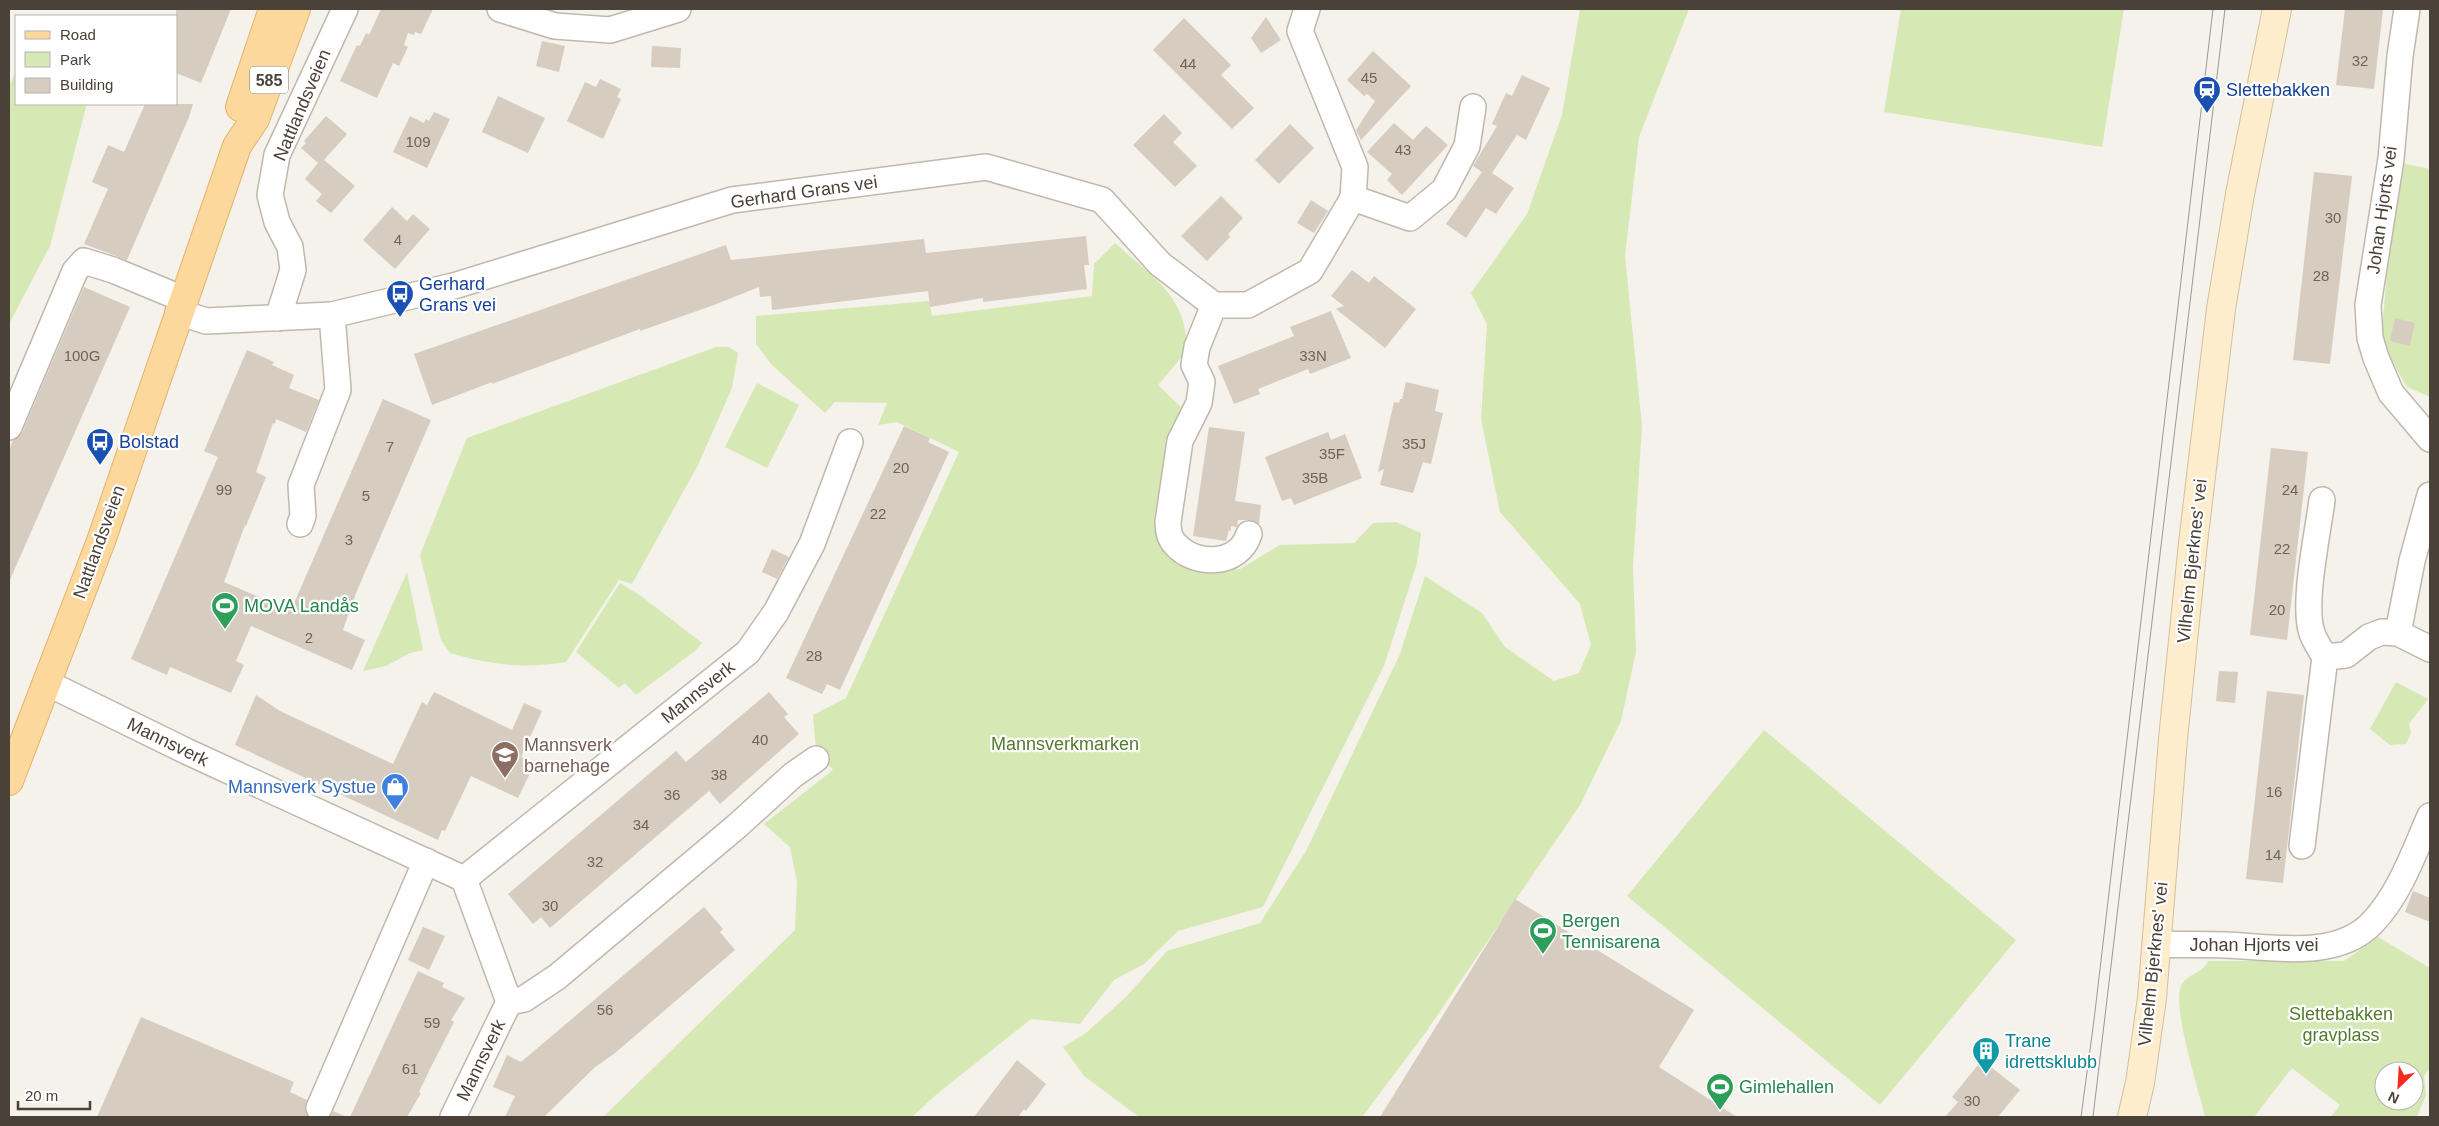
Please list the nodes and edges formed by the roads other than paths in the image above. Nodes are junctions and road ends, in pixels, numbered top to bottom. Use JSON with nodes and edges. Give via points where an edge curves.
{"nodes":[{"id":1,"x":273,"y":9,"type":"edge"},
{"id":2,"x":296,"y":9,"type":"edge"},
{"id":3,"x":344,"y":9,"type":"edge"},
{"id":4,"x":500,"y":9,"type":"edge"},
{"id":5,"x":678,"y":9,"type":"edge"},
{"id":6,"x":1307,"y":9,"type":"edge"},
{"id":7,"x":2277,"y":9,"type":"edge"},
{"id":8,"x":2408,"y":9,"type":"edge"},
{"id":9,"x":1473,"y":107,"type":"dead end"},
{"id":10,"x":237,"y":146,"type":"junction"},
{"id":11,"x":1353,"y":198,"type":"junction"},
{"id":12,"x":1214,"y":305,"type":"junction"},
{"id":13,"x":181,"y":306,"type":"junction"},
{"id":14,"x":332,"y":314,"type":"junction"},
{"id":15,"x":278,"y":318,"type":"junction"},
{"id":16,"x":2400,"y":404,"type":"junction"},
{"id":17,"x":2430,"y":409,"type":"edge"},
{"id":18,"x":9,"y":427,"type":"edge"},
{"id":19,"x":2430,"y":439,"type":"edge"},
{"id":20,"x":850,"y":442,"type":"dead end"},
{"id":21,"x":2430,"y":495,"type":"edge"},
{"id":22,"x":2322,"y":500,"type":"dead end"},
{"id":23,"x":300,"y":524,"type":"dead end"},
{"id":24,"x":1249,"y":534,"type":"dead end"},
{"id":25,"x":2398,"y":633,"type":"junction"},
{"id":26,"x":2430,"y":649,"type":"edge"},
{"id":27,"x":2325,"y":657,"type":"junction"},
{"id":28,"x":47,"y":683,"type":"junction"},
{"id":29,"x":816,"y":759,"type":"dead end"},
{"id":30,"x":9,"y":781,"type":"edge"},
{"id":31,"x":2430,"y":816,"type":"edge"},
{"id":32,"x":2302,"y":846,"type":"dead end"},
{"id":33,"x":426,"y":861,"type":"junction"},
{"id":34,"x":464,"y":879,"type":"junction"},
{"id":35,"x":2158,"y":944,"type":"junction"},
{"id":36,"x":509,"y":1002,"type":"junction"},
{"id":37,"x":319,"y":1108,"type":"dead end"},
{"id":38,"x":453,"y":1117,"type":"edge"},
{"id":39,"x":2132,"y":1117,"type":"edge"}],
"edges":[{"from":1,"to":10,"type":"main road","name":"Nattlandsveien","number":"585","via":[[238,115]]},
{"from":2,"to":10,"type":"main road","name":"Nattlandsveien","number":"585","via":[[255,119]]},
{"from":3,"to":15,"type":"street","name":"Nattlandsveien","via":[[277,155],[270,195],[277,222],[290,247],[293,270]]},
{"from":4,"to":5,"type":"street","via":[[554,26],[610,30]]},
{"from":6,"to":11,"type":"street","via":[[1300,31],[1355,168]]},
{"from":7,"to":35,"type":"main road","name":"Vilhelm Bjerknes' vei","via":[[2221,309],[2173,739]]},
{"from":8,"to":16,"type":"street","name":"Johan Hjorts vei","via":[[2400,56],[2391,158],[2368,305],[2370,338],[2376,358],[2390,393]]},
{"from":9,"to":11,"type":"street","via":[[1467,146],[1444,190],[1410,218]]},
{"from":10,"to":13,"type":"main road","name":"Nattlandsveien","number":"585"},
{"from":11,"to":12,"type":"street","via":[[1310,271],[1248,305]]},
{"from":12,"to":14,"type":"street","name":"Gerhard Grans vei","via":[[1160,264],[1102,200],[986,167],[732,200],[457,285]]},
{"from":12,"to":24,"type":"street","via":[[1197,347],[1194,365],[1202,382],[1200,403],[1180,441],[1169,532],[1174,543],[1187,553],[1219,560],[1240,550]]},
{"from":13,"to":15,"type":"street","name":"Gerhard Grans vei","via":[[206,321]]},
{"from":13,"to":18,"type":"street","via":[[113,270],[84,261],[75,271]]},
{"from":13,"to":28,"type":"main road","name":"Nattlandsveien","number":"585","via":[[101,541]]},
{"from":14,"to":15,"type":"street","name":"Gerhard Grans vei"},
{"from":14,"to":23,"type":"street","via":[[338,390],[301,485],[303,516]]},
{"from":16,"to":17,"type":"street"},
{"from":16,"to":19,"type":"street","name":"Johan Hjorts vei"},
{"from":20,"to":34,"type":"street","name":"Mannsverk","via":[[812,544],[776,612],[748,652]]},
{"from":21,"to":25,"type":"street","via":[[2412,561]]},
{"from":22,"to":27,"type":"street","via":[[2310,620],[2312,634]]},
{"from":25,"to":26,"type":"street"},
{"from":25,"to":27,"type":"street","via":[[2382,632],[2369,637],[2346,655]]},
{"from":27,"to":32,"type":"street"},
{"from":28,"to":30,"type":"main road","name":"Nattlandsveien","number":"585"},
{"from":28,"to":33,"type":"street","name":"Mannsverk","via":[[188,752]]},
{"from":29,"to":36,"type":"street","name":"Mannsverk","via":[[793,775],[738,826],[557,977],[524,999]]},
{"from":31,"to":35,"type":"street","name":"Johan Hjorts vei","via":[[2386,907],[2371,924],[2339,942],[2321,948]]},
{"from":33,"to":34,"type":"street","name":"Mannsverk"},
{"from":33,"to":37,"type":"street"},
{"from":34,"to":36,"type":"street","name":"Mannsverk"},
{"from":35,"to":39,"type":"main road","name":"Vilhelm Bjerknes' vei","via":[[2140,1083]]},
{"from":36,"to":38,"type":"street","name":"Mannsverk"}]}
